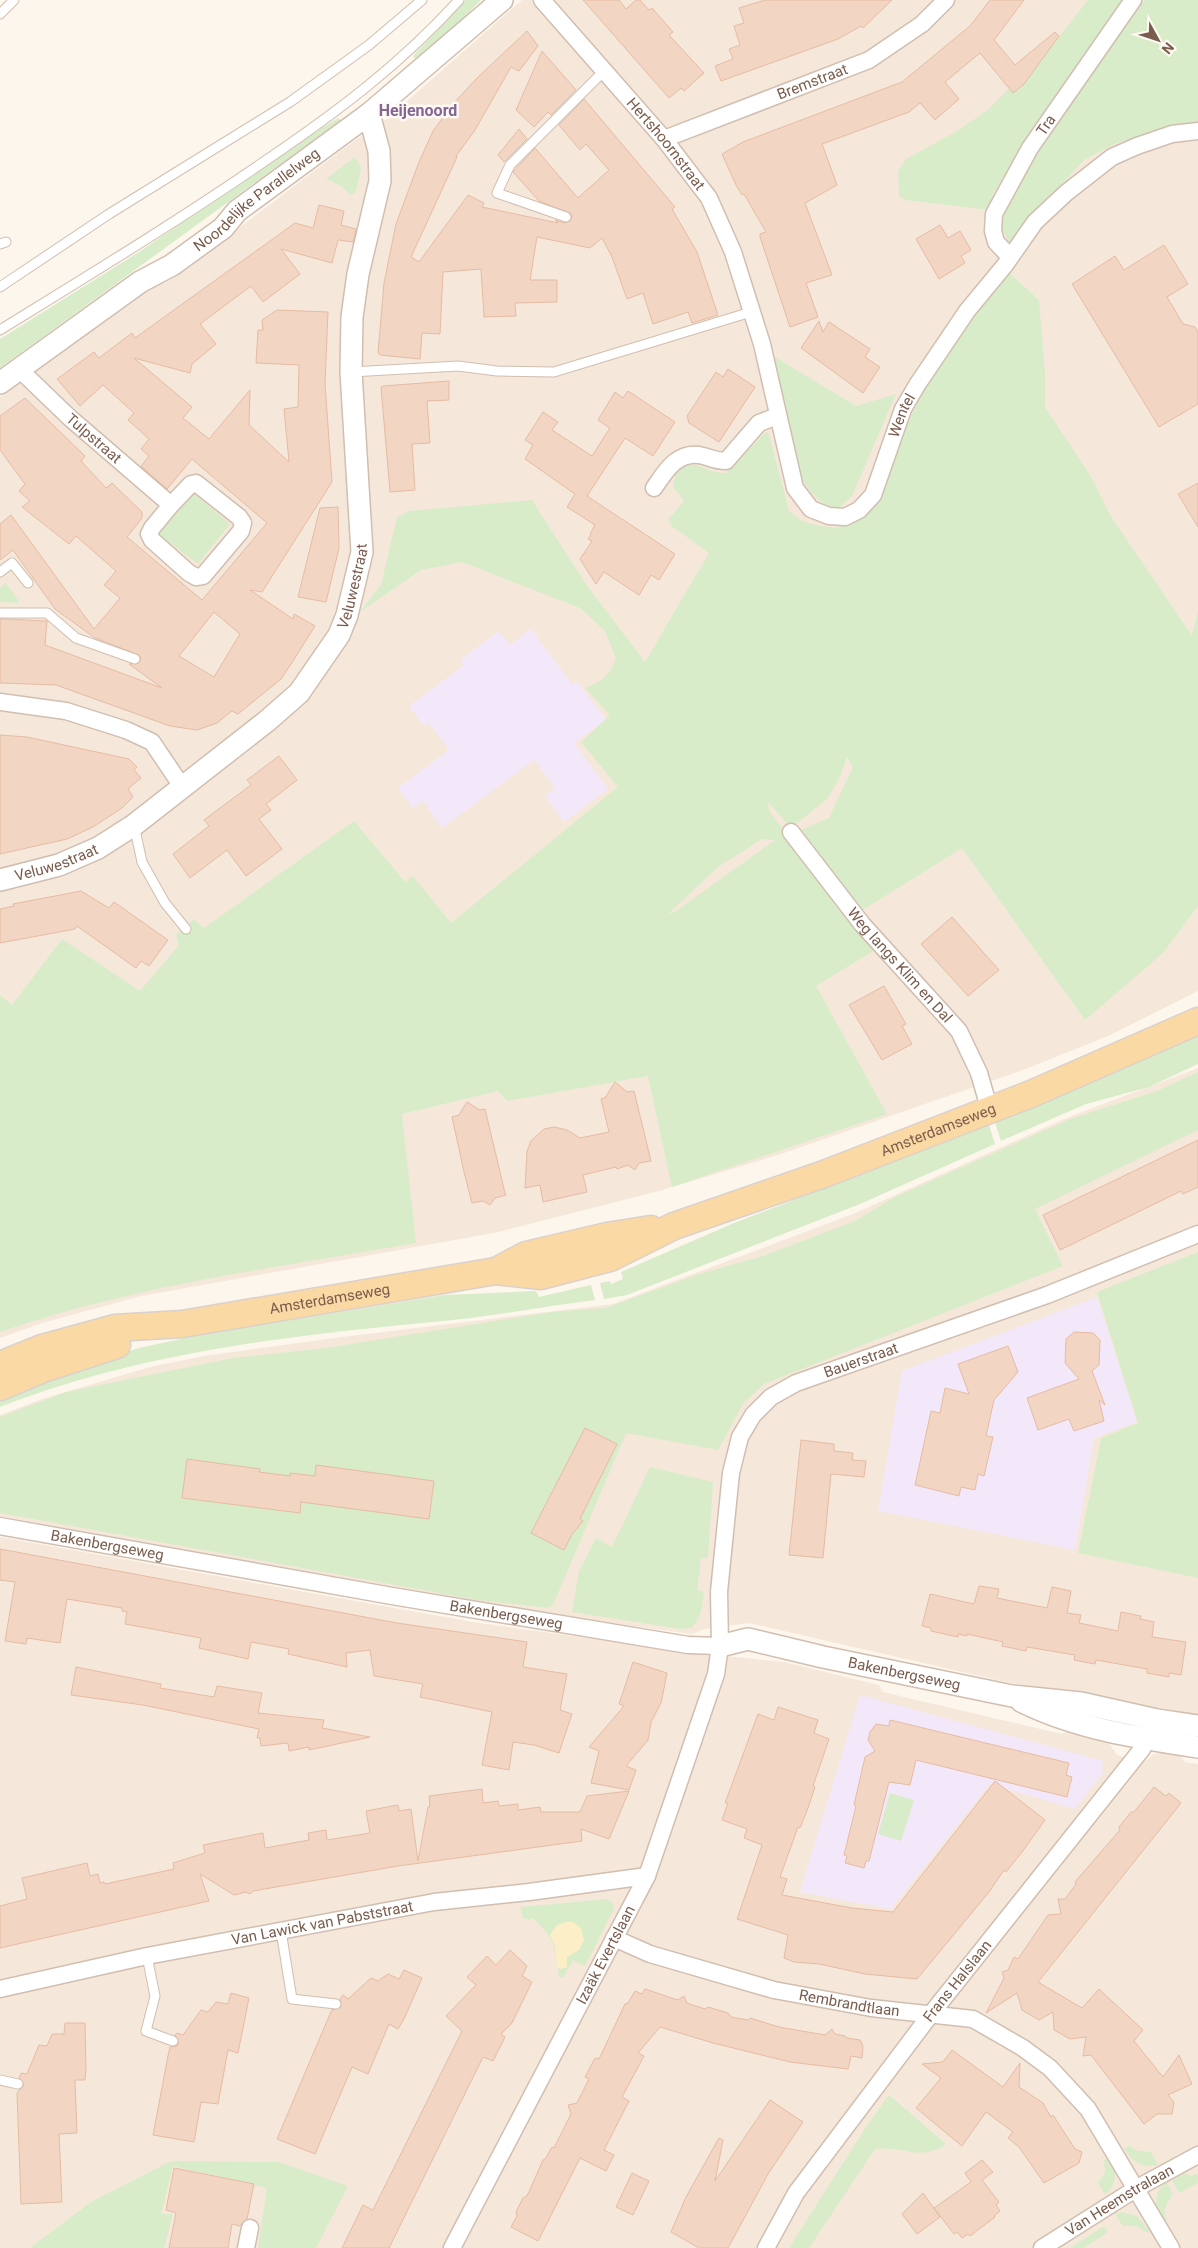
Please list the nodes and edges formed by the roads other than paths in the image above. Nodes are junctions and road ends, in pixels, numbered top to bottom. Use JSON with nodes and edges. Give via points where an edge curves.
{"nodes":[{"id":1,"x":14,"y":0,"type":"edge"},
{"id":2,"x":422,"y":0,"type":"edge"},
{"id":3,"x":459,"y":0,"type":"edge"},
{"id":4,"x":502,"y":0,"type":"edge"},
{"id":5,"x":542,"y":0,"type":"edge"},
{"id":6,"x":946,"y":0,"type":"edge"},
{"id":7,"x":1133,"y":0,"type":"edge"},
{"id":8,"x":0,"y":14,"type":"edge"},
{"id":9,"x":394,"y":65,"type":"junction"},
{"id":10,"x":604,"y":71,"type":"junction"},
{"id":11,"x":407,"y":83,"type":"junction"},
{"id":12,"x":369,"y":114,"type":"junction"},
{"id":13,"x":1198,"y":131,"type":"edge"},
{"id":14,"x":664,"y":139,"type":"junction"},
{"id":15,"x":566,"y":217,"type":"dead end"},
{"id":16,"x":1010,"y":257,"type":"junction"},
{"id":17,"x":0,"y":286,"type":"edge"},
{"id":18,"x":751,"y":312,"type":"junction"},
{"id":19,"x":0,"y":330,"type":"edge"},
{"id":20,"x":19,"y":369,"type":"junction"},
{"id":21,"x":351,"y":372,"type":"junction"},
{"id":22,"x":0,"y":383,"type":"edge"},
{"id":23,"x":777,"y":416,"type":"junction"},
{"id":24,"x":654,"y":488,"type":"dead end"},
{"id":25,"x":171,"y":505,"type":"junction"},
{"id":26,"x":0,"y":572,"type":"edge"},
{"id":27,"x":28,"y":583,"type":"dead end"},
{"id":28,"x":0,"y":613,"type":"edge"},
{"id":29,"x":135,"y":659,"type":"dead end"},
{"id":30,"x":0,"y":702,"type":"edge"},
{"id":31,"x":182,"y":788,"type":"junction"},
{"id":32,"x":134,"y":825,"type":"junction"},
{"id":33,"x":791,"y":832,"type":"dead end"},
{"id":34,"x":0,"y":880,"type":"edge"},
{"id":35,"x":186,"y":929,"type":"dead end"},
{"id":36,"x":1198,"y":1021,"type":"edge"},
{"id":37,"x":990,"y":1111,"type":"junction"},
{"id":38,"x":1198,"y":1234,"type":"edge"},
{"id":39,"x":162,"y":1325,"type":"junction"},
{"id":40,"x":0,"y":1366,"type":"edge"},
{"id":41,"x":0,"y":1387,"type":"edge"},
{"id":42,"x":0,"y":1526,"type":"edge"},
{"id":43,"x":720,"y":1646,"type":"junction"},
{"id":44,"x":1012,"y":1696,"type":"junction"},
{"id":45,"x":1157,"y":1720,"type":"junction"},
{"id":46,"x":1198,"y":1726,"type":"edge"},
{"id":47,"x":1147,"y":1739,"type":"junction"},
{"id":48,"x":1198,"y":1747,"type":"edge"},
{"id":49,"x":646,"y":1876,"type":"junction"},
{"id":50,"x":281,"y":1931,"type":"junction"},
{"id":51,"x":614,"y":1938,"type":"junction"},
{"id":52,"x":146,"y":1956,"type":"junction"},
{"id":53,"x":0,"y":1988,"type":"edge"},
{"id":54,"x":336,"y":2004,"type":"dead end"},
{"id":55,"x":931,"y":2014,"type":"junction"},
{"id":56,"x":173,"y":2041,"type":"dead end"},
{"id":57,"x":0,"y":2080,"type":"edge"},
{"id":58,"x":18,"y":2084,"type":"dead end"},
{"id":59,"x":1198,"y":2155,"type":"edge"},
{"id":60,"x":1137,"y":2188,"type":"junction"},
{"id":61,"x":250,"y":2228,"type":"dead end"},
{"id":62,"x":246,"y":2248,"type":"edge"},
{"id":63,"x":452,"y":2248,"type":"edge"},
{"id":64,"x":766,"y":2248,"type":"edge"},
{"id":65,"x":1042,"y":2248,"type":"edge"},
{"id":66,"x":1171,"y":2248,"type":"edge"}],
"edges":[{"from":1,"to":8,"type":"lane"},
{"from":2,"to":17,"type":"lane","via":[[369,45],[290,102]]},
{"from":3,"to":9,"type":"lane"},
{"from":4,"to":11,"type":"street","name":"Noordelijke Parallelweg"},
{"from":5,"to":10,"type":"street","name":"Hertshoornstraat"},
{"from":6,"to":14,"type":"street","name":"Bremstraat","via":[[922,24],[869,60]]},
{"from":7,"to":16,"type":"street","name":"Tra","via":[[1030,148],[994,214],[996,242]]},
{"from":9,"to":11,"type":"lane"},
{"from":9,"to":19,"type":"lane","via":[[342,108],[216,194]]},
{"from":10,"to":14,"type":"street","name":"Hertshoornstraat"},
{"from":10,"to":15,"type":"lane","via":[[510,165],[497,193]]},
{"from":11,"to":12,"type":"street","name":"Noordelijke Parallelweg"},
{"from":12,"to":20,"type":"street","name":"Noordelijke Parallelweg","via":[[237,211],[223,228],[172,265],[140,282]]},
{"from":12,"to":21,"type":"street","name":"Veluwestraat","via":[[379,151],[380,181],[358,274],[352,317]]},
{"from":13,"to":16,"type":"street","name":"Wentel","via":[[1172,134],[1106,161],[1035,222]]},
{"from":14,"to":18,"type":"street","name":"Hertshoornstraat","via":[[708,198],[733,252]]},
{"from":16,"to":23,"type":"street","name":"Wentel","via":[[967,311],[916,385],[902,409],[872,495],[859,510],[845,517],[828,516],[811,509],[795,488]]},
{"from":18,"to":21,"type":"lane","via":[[554,372],[496,371],[458,366]]},
{"from":18,"to":23,"type":"street","name":"Wentel","via":[[762,344]]},
{"from":20,"to":22,"type":"street","name":"Noordelijke Parallelweg"},
{"from":20,"to":25,"type":"street","name":"Tulpstraat","via":[[70,418]]},
{"from":21,"to":31,"type":"street","name":"Veluwestraat","via":[[362,552],[342,628],[299,693]]},
{"from":23,"to":24,"type":"street","via":[[759,423],[726,461],[700,455],[686,456],[671,463]]},
{"from":25,"to":25,"type":"street","via":[[191,484],[196,483],[243,523],[241,531],[203,576],[189,573],[149,534]]},
{"from":26,"to":27,"type":"lane","via":[[12,563]]},
{"from":28,"to":29,"type":"lane","via":[[47,613],[76,638]]},
{"from":30,"to":31,"type":"street","via":[[66,711],[152,742]]},
{"from":31,"to":32,"type":"street","name":"Veluwestraat"},
{"from":32,"to":34,"type":"street","name":"Veluwestraat","via":[[98,848],[59,865]]},
{"from":32,"to":35,"type":"lane","via":[[142,862],[165,903]]},
{"from":33,"to":37,"type":"street","name":"Weg langs Klim en Dal","via":[[862,924],[959,1032],[979,1073]]},
{"from":36,"to":37,"type":"main road","name":"Amsterdamseweg"},
{"from":37,"to":39,"type":"main road","name":"Amsterdamseweg","via":[[674,1226],[602,1260],[541,1276],[496,1271]]},
{"from":38,"to":43,"type":"street","name":"Bauerstraat","via":[[1047,1295],[796,1383],[771,1397],[753,1415],[740,1437],[731,1473],[719,1592]]},
{"from":39,"to":40,"type":"main road","name":"Amsterdamseweg","via":[[116,1328],[42,1348]]},
{"from":39,"to":41,"type":"main road","name":"Amsterdamseweg","via":[[134,1340],[43,1369]]},
{"from":42,"to":43,"type":"street","name":"Bakenbergseweg","via":[[392,1596],[688,1645]]},
{"from":43,"to":44,"type":"street","name":"Bakenbergseweg","via":[[748,1639]]},
{"from":43,"to":49,"type":"street","name":"Izaäk Evertslaan","via":[[716,1674]]},
{"from":44,"to":45,"type":"street","name":"Bakenbergseweg","via":[[1081,1703]]},
{"from":44,"to":47,"type":"street","name":"Bakenbergseweg","via":[[1050,1716]]},
{"from":45,"to":46,"type":"street","name":"Bakenbergseweg"},
{"from":45,"to":47,"type":"street","name":"Frans Halslaan"},
{"from":47,"to":48,"type":"street","name":"Bakenbergseweg"},
{"from":47,"to":55,"type":"street","name":"Frans Halslaan"},
{"from":49,"to":50,"type":"street","name":"Van Lawick van Pabststraat","via":[[434,1902]]},
{"from":49,"to":51,"type":"street","name":"Izaäk Evertslaan"},
{"from":50,"to":52,"type":"street","name":"Van Lawick van Pabststraat"},
{"from":50,"to":54,"type":"lane","via":[[292,2000]]},
{"from":51,"to":55,"type":"street","name":"Rembrandtlaan","via":[[650,1954],[774,1990],[871,2008]]},
{"from":51,"to":63,"type":"street","name":"Izaäk Evertslaan"},
{"from":52,"to":53,"type":"street","name":"Van Lawick van Pabststraat"},
{"from":52,"to":56,"type":"lane","via":[[155,1996],[146,2031]]},
{"from":55,"to":60,"type":"street","name":"Rembrandtlaan","via":[[973,2019],[1050,2068],[1088,2108]]},
{"from":55,"to":64,"type":"street","name":"Frans Halslaan","via":[[796,2193]]},
{"from":57,"to":58,"type":"lane"},
{"from":59,"to":60,"type":"street","name":"Van Heemstralaan"},
{"from":60,"to":65,"type":"street","name":"Van Heemstralaan"},
{"from":60,"to":66,"type":"street","name":"Rembrandtlaan"},
{"from":61,"to":62,"type":"street"}]}
